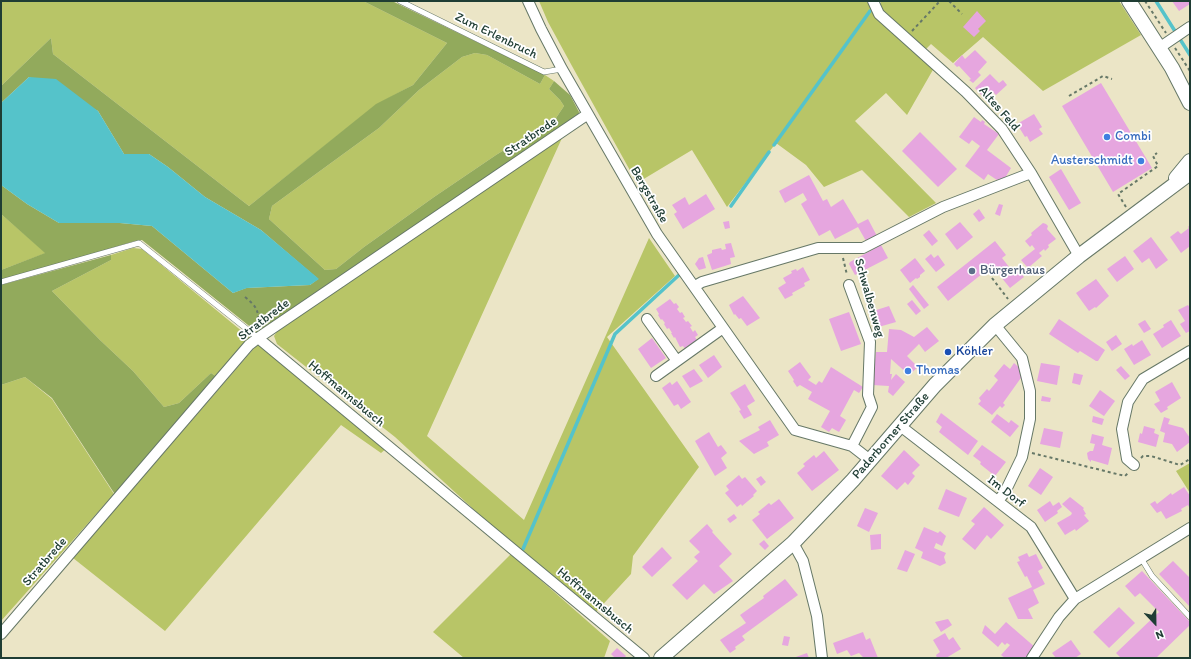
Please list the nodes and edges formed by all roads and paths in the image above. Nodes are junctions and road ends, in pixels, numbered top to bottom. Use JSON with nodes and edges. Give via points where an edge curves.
{"nodes":[{"id":1,"x":400,"y":1,"type":"edge"},
{"id":2,"x":528,"y":1,"type":"edge"},
{"id":3,"x":873,"y":1,"type":"edge"},
{"id":4,"x":940,"y":1,"type":"edge"},
{"id":5,"x":949,"y":1,"type":"edge"},
{"id":6,"x":1129,"y":1,"type":"edge"},
{"id":7,"x":962,"y":14,"type":"dead end"},
{"id":8,"x":1190,"y":27,"type":"edge"},
{"id":9,"x":906,"y":38,"type":"junction"},
{"id":10,"x":1159,"y":48,"type":"junction"},
{"id":11,"x":1172,"y":68,"type":"junction"},
{"id":12,"x":562,"y":69,"type":"junction"},
{"id":13,"x":1112,"y":79,"type":"dead end"},
{"id":14,"x":1190,"y":88,"type":"edge"},
{"id":15,"x":1069,"y":96,"type":"dead end"},
{"id":16,"x":1190,"y":103,"type":"edge"},
{"id":17,"x":588,"y":114,"type":"junction"},
{"id":18,"x":1157,"y":153,"type":"dead end"},
{"id":19,"x":1190,"y":161,"type":"edge"},
{"id":20,"x":1190,"y":173,"type":"edge"},
{"id":21,"x":1031,"y":174,"type":"junction"},
{"id":22,"x":1164,"y":192,"type":"junction"},
{"id":23,"x":1132,"y":216,"type":"junction"},
{"id":24,"x":842,"y":249,"type":"junction"},
{"id":25,"x":1079,"y":256,"type":"junction"},
{"id":26,"x":992,"y":278,"type":"dead end"},
{"id":27,"x":1,"y":282,"type":"edge"},
{"id":28,"x":695,"y":286,"type":"junction"},
{"id":29,"x":848,"y":286,"type":"joint"},
{"id":30,"x":245,"y":296,"type":"dead end"},
{"id":31,"x":1006,"y":297,"type":"dead end"},
{"id":32,"x":647,"y":319,"type":"dead end"},
{"id":33,"x":995,"y":325,"type":"junction"},
{"id":34,"x":723,"y":328,"type":"junction"},
{"id":35,"x":258,"y":338,"type":"junction"},
{"id":36,"x":1190,"y":351,"type":"edge"},
{"id":37,"x":677,"y":361,"type":"junction"},
{"id":38,"x":656,"y":376,"type":"dead end"},
{"id":39,"x":899,"y":425,"type":"junction"},
{"id":40,"x":852,"y":446,"type":"junction"},
{"id":41,"x":1023,"y":451,"type":"junction"},
{"id":42,"x":1190,"y":459,"type":"edge"},
{"id":43,"x":870,"y":460,"type":"junction"},
{"id":44,"x":1134,"y":465,"type":"junction"},
{"id":45,"x":998,"y":501,"type":"junction"},
{"id":46,"x":1190,"y":528,"type":"edge"},
{"id":47,"x":793,"y":543,"type":"junction"},
{"id":48,"x":1141,"y":558,"type":"junction"},
{"id":49,"x":1075,"y":599,"type":"junction"},
{"id":50,"x":1190,"y":617,"type":"edge"},
{"id":51,"x":1,"y":634,"type":"edge"},
{"id":52,"x":644,"y":658,"type":"edge"},
{"id":53,"x":661,"y":658,"type":"edge"},
{"id":54,"x":822,"y":658,"type":"edge"},
{"id":55,"x":1032,"y":658,"type":"edge"}],
"edges":[{"from":1,"to":12,"type":"lane","name":"Zum Erlenbruch","via":[[544,72]]},
{"from":2,"to":12,"type":"street","name":"Bergstraße"},
{"from":3,"to":9,"type":"street","name":"Altes Feld","via":[[879,14]]},
{"from":4,"to":9,"type":"path"},
{"from":5,"to":7,"type":"path"},
{"from":6,"to":10,"type":"main road"},
{"from":8,"to":10,"type":"street"},
{"from":9,"to":21,"type":"street","name":"Altes Feld","via":[[966,92],[1002,129]]},
{"from":10,"to":11,"type":"main road"},
{"from":11,"to":14,"type":"main road"},
{"from":11,"to":16,"type":"main road"},
{"from":12,"to":17,"type":"street","name":"Bergstraße"},
{"from":13,"to":15,"type":"path","via":[[1103,76]]},
{"from":17,"to":28,"type":"street","name":"Bergstraße","via":[[656,234]]},
{"from":17,"to":35,"type":"street","name":"Stratbrede"},
{"from":18,"to":23,"type":"path","via":[[1153,156],[1158,166],[1118,194]]},
{"from":19,"to":22,"type":"main road","name":"Paderborner Straße"},
{"from":20,"to":22,"type":"main road","name":"Paderborner Straße"},
{"from":21,"to":24,"type":"street","name":"Schwalbenweg","via":[[943,206],[863,248]]},
{"from":21,"to":25,"type":"street","name":"Altes Feld"},
{"from":22,"to":23,"type":"main road","name":"Paderborner Straße"},
{"from":23,"to":25,"type":"main road","name":"Paderborner Straße"},
{"from":24,"to":28,"type":"street","name":"Schwalbenweg","via":[[818,248]]},
{"from":24,"to":29,"type":"path","name":"Schwalbenweg"},
{"from":25,"to":33,"type":"main road","name":"Paderborner Straße"},
{"from":26,"to":31,"type":"path"},
{"from":27,"to":35,"type":"lane","name":"Hoffmannsbusch","via":[[139,243]]},
{"from":28,"to":34,"type":"street","name":"Bergstraße"},
{"from":29,"to":40,"type":"street","name":"Schwalbenweg","via":[[870,342],[868,395],[872,406]]},
{"from":30,"to":35,"type":"path","via":[[256,307],[259,317]]},
{"from":32,"to":37,"type":"street"},
{"from":33,"to":39,"type":"main road","name":"Paderborner Straße"},
{"from":33,"to":41,"type":"street","via":[[1022,358],[1030,391],[1030,419]]},
{"from":34,"to":37,"type":"street"},
{"from":34,"to":40,"type":"street","name":"Bergstraße","via":[[795,430]]},
{"from":35,"to":51,"type":"street","name":"Stratbrede","via":[[249,345]]},
{"from":35,"to":52,"type":"street","name":"Hoffmannsbusch"},
{"from":36,"to":44,"type":"street","via":[[1143,379],[1128,402],[1122,429],[1127,459]]},
{"from":37,"to":38,"type":"street"},
{"from":39,"to":43,"type":"main road","name":"Paderborner Straße"},
{"from":39,"to":45,"type":"street","name":"Im Dorf"},
{"from":40,"to":43,"type":"street","name":"Bergstraße"},
{"from":41,"to":44,"type":"path","via":[[1125,476]]},
{"from":41,"to":45,"type":"street","via":[[1005,492]]},
{"from":42,"to":44,"type":"path","via":[[1180,465],[1143,456]]},
{"from":43,"to":47,"type":"main road","name":"Paderborner Straße"},
{"from":45,"to":49,"type":"street","name":"Im Dorf","via":[[1030,527]]},
{"from":46,"to":48,"type":"street"},
{"from":47,"to":53,"type":"main road","name":"Paderborner Straße"},
{"from":47,"to":54,"type":"street","via":[[803,561],[817,616]]},
{"from":48,"to":49,"type":"street"},
{"from":48,"to":50,"type":"lane","via":[[1152,576]]},
{"from":49,"to":55,"type":"street","via":[[1059,617]]}]}
